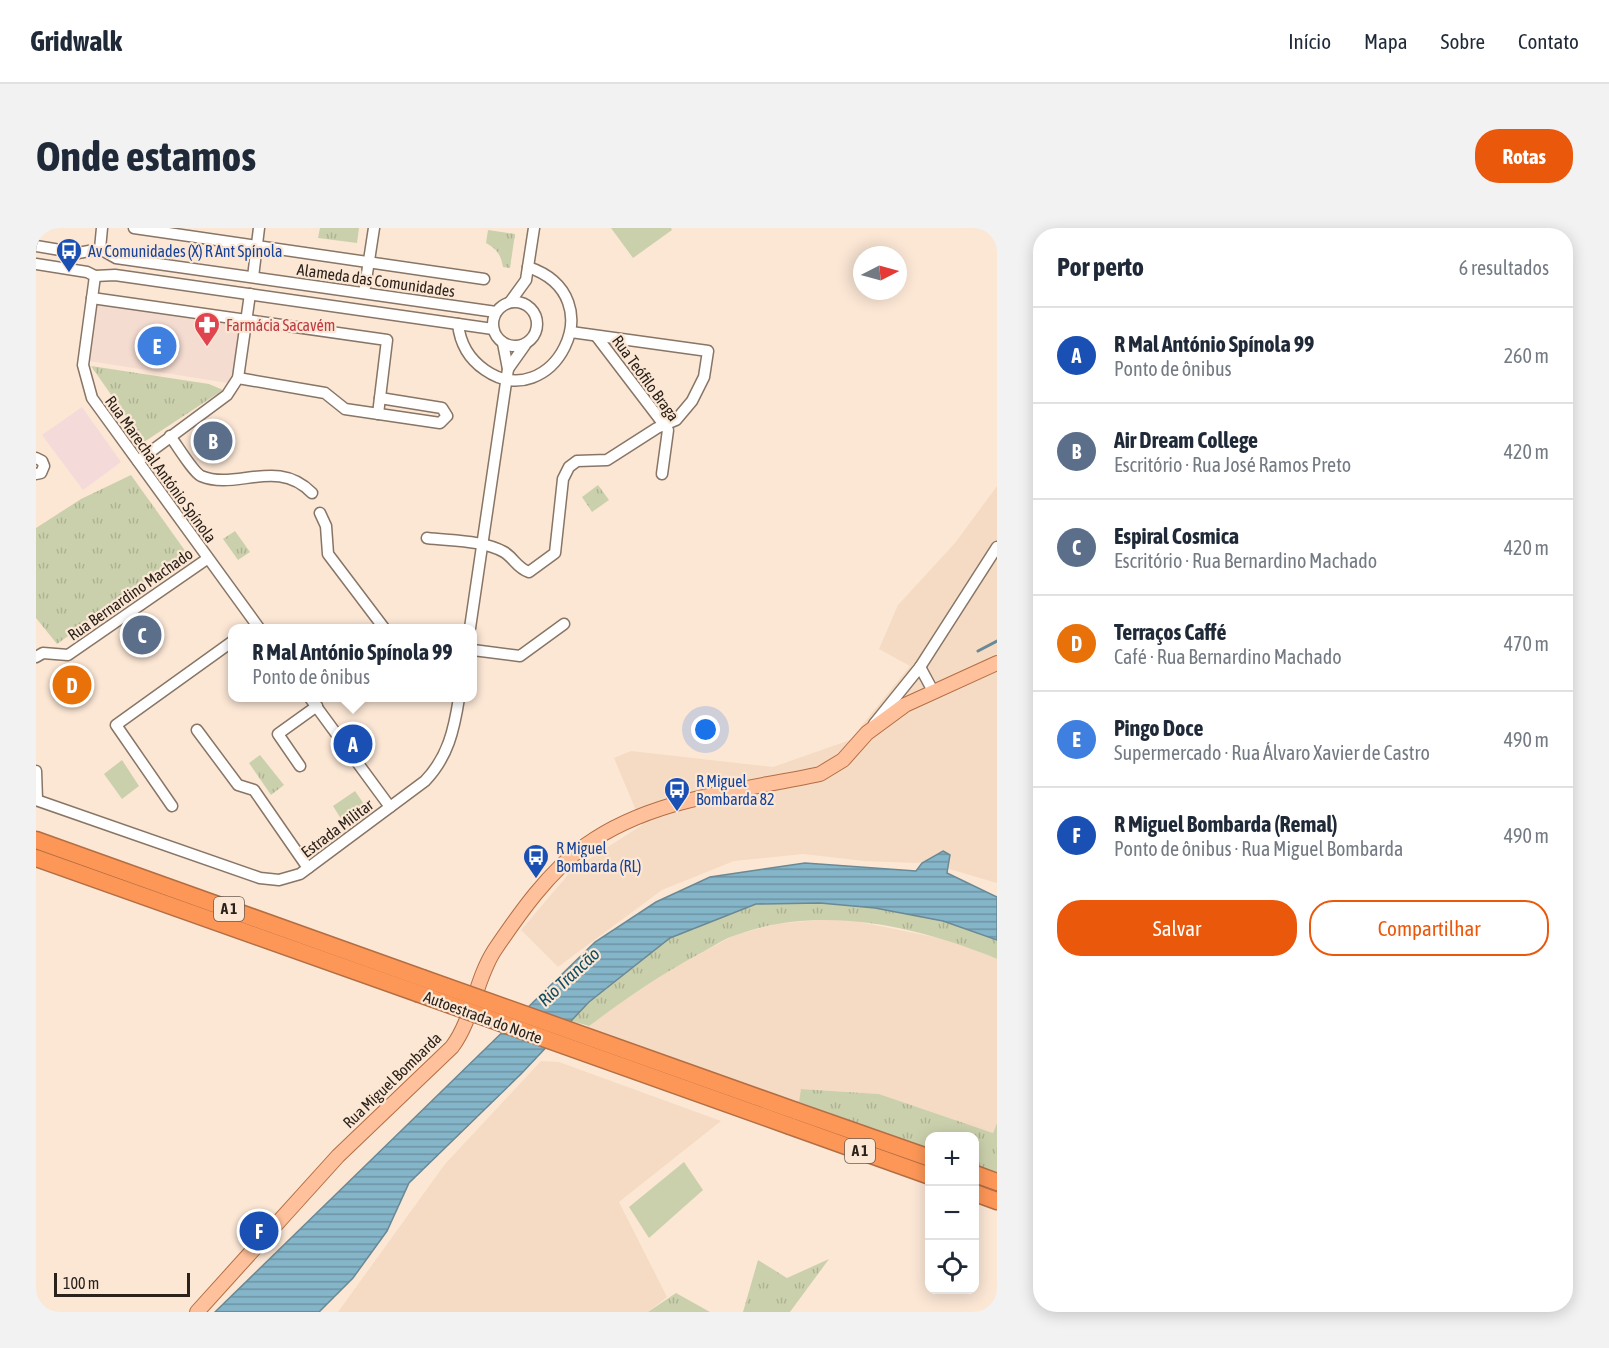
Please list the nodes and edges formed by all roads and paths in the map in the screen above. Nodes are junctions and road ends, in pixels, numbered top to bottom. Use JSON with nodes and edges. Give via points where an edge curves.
{"nodes":[{"id":1,"x":102,"y":228,"type":"edge"},
{"id":2,"x":134,"y":228,"type":"edge"},
{"id":3,"x":259,"y":228,"type":"edge"},
{"id":4,"x":374,"y":228,"type":"edge"},
{"id":5,"x":534,"y":228,"type":"edge"},
{"id":6,"x":36,"y":246,"type":"edge"},
{"id":7,"x":256,"y":246,"type":"junction"},
{"id":8,"x":99,"y":252,"type":"junction"},
{"id":9,"x":369,"y":262,"type":"junction"},
{"id":10,"x":36,"y":264,"type":"edge"},
{"id":11,"x":528,"y":267,"type":"junction"},
{"id":12,"x":96,"y":274,"type":"junction"},
{"id":13,"x":253,"y":277,"type":"junction"},
{"id":14,"x":484,"y":279,"type":"dead end"},
{"id":15,"x":526,"y":280,"type":"junction"},
{"id":16,"x":364,"y":293,"type":"junction"},
{"id":17,"x":250,"y":294,"type":"junction"},
{"id":18,"x":92,"y":298,"type":"junction"},
{"id":19,"x":510,"y":302,"type":"junction"},
{"id":20,"x":533,"y":311,"type":"junction"},
{"id":21,"x":496,"y":312,"type":"junction"},
{"id":22,"x":246,"y":320,"type":"junction"},
{"id":23,"x":458,"y":324,"type":"junction"},
{"id":24,"x":493,"y":329,"type":"junction"},
{"id":25,"x":571,"y":332,"type":"junction"},
{"id":26,"x":597,"y":337,"type":"junction"},
{"id":27,"x":503,"y":343,"type":"junction"},
{"id":28,"x":525,"y":345,"type":"junction"},
{"id":29,"x":507,"y":374,"type":"junction"},
{"id":30,"x":238,"y":378,"type":"junction"},
{"id":31,"x":380,"y":398,"type":"junction"},
{"id":32,"x":378,"y":414,"type":"junction"},
{"id":33,"x":664,"y":426,"type":"junction"},
{"id":34,"x":170,"y":436,"type":"junction"},
{"id":35,"x":36,"y":458,"type":"edge"},
{"id":36,"x":138,"y":461,"type":"junction"},
{"id":37,"x":36,"y":474,"type":"edge"},
{"id":38,"x":662,"y":474,"type":"dead end"},
{"id":39,"x":312,"y":493,"type":"dead end"},
{"id":40,"x":320,"y":513,"type":"dead end"},
{"id":41,"x":427,"y":538,"type":"dead end"},
{"id":42,"x":482,"y":545,"type":"junction"},
{"id":43,"x":997,"y":547,"type":"edge"},
{"id":44,"x":207,"y":559,"type":"junction"},
{"id":45,"x":253,"y":624,"type":"edge"},
{"id":46,"x":381,"y":624,"type":"edge"},
{"id":47,"x":471,"y":624,"type":"edge"},
{"id":48,"x":564,"y":624,"type":"dead end"},
{"id":49,"x":228,"y":645,"type":"edge"},
{"id":50,"x":477,"y":651,"type":"edge"},
{"id":51,"x":36,"y":657,"type":"edge"},
{"id":52,"x":997,"y":663,"type":"edge"},
{"id":53,"x":920,"y":667,"type":"junction"},
{"id":54,"x":933,"y":691,"type":"junction"},
{"id":55,"x":313,"y":702,"type":"edge"},
{"id":56,"x":458,"y":702,"type":"edge"},
{"id":57,"x":197,"y":730,"type":"dead end"},
{"id":58,"x":867,"y":733,"type":"junction"},
{"id":59,"x":300,"y":766,"type":"dead end"},
{"id":60,"x":36,"y":771,"type":"edge"},
{"id":61,"x":36,"y":800,"type":"edge"},
{"id":62,"x":171,"y":806,"type":"dead end"},
{"id":63,"x":390,"y":807,"type":"junction"},
{"id":64,"x":36,"y":840,"type":"edge"},
{"id":65,"x":36,"y":858,"type":"edge"},
{"id":66,"x":309,"y":868,"type":"junction"},
{"id":67,"x":419,"y":986,"type":"junction"},
{"id":68,"x":793,"y":1118,"type":"junction"},
{"id":69,"x":925,"y":1157,"type":"edge"},
{"id":70,"x":925,"y":1174,"type":"edge"},
{"id":71,"x":979,"y":1175,"type":"edge"},
{"id":72,"x":997,"y":1182,"type":"edge"},
{"id":73,"x":979,"y":1194,"type":"edge"},
{"id":74,"x":997,"y":1201,"type":"edge"},
{"id":75,"x":197,"y":1312,"type":"edge"}],
"edges":[{"from":1,"to":8,"type":"street"},
{"from":2,"to":7,"type":"street"},
{"from":3,"to":7,"type":"street"},
{"from":4,"to":9,"type":"street"},
{"from":5,"to":11,"type":"street"},
{"from":6,"to":8,"type":"street","name":"Alameda das Comunidades"},
{"from":7,"to":9,"type":"street"},
{"from":7,"to":13,"type":"street"},
{"from":8,"to":12,"type":"street","via":[[84,261]]},
{"from":8,"to":12,"type":"street","via":[[111,265]]},
{"from":8,"to":13,"type":"street","name":"Alameda das Comunidades"},
{"from":9,"to":14,"type":"street"},
{"from":9,"to":16,"type":"street"},
{"from":10,"to":12,"type":"street","name":"Alameda das Comunidades"},
{"from":11,"to":15,"type":"street"},
{"from":11,"to":25,"type":"street","via":[[552,278],[561,288],[569,304]]},
{"from":12,"to":17,"type":"street","name":"Alameda das Comunidades"},
{"from":12,"to":18,"type":"street","name":"Rua Marechal António Spínola"},
{"from":13,"to":16,"type":"street","name":"Alameda das Comunidades"},
{"from":15,"to":19,"type":"street"},
{"from":15,"to":20,"type":"street"},
{"from":16,"to":21,"type":"street","name":"Alameda das Comunidades"},
{"from":17,"to":22,"type":"street"},
{"from":17,"to":23,"type":"street","name":"Alameda das Comunidades"},
{"from":18,"to":22,"type":"street"},
{"from":18,"to":36,"type":"street","name":"Rua Marechal António Spínola","via":[[83,365],[92,398]]},
{"from":19,"to":20,"type":"street","via":[[519,302]]},
{"from":19,"to":21,"type":"street"},
{"from":20,"to":28,"type":"street","via":[[537,328]]},
{"from":21,"to":24,"type":"street"},
{"from":22,"to":30,"type":"street"},
{"from":22,"to":31,"type":"street","via":[[387,340]]},
{"from":23,"to":24,"type":"street","name":"Alameda das Comunidades"},
{"from":23,"to":29,"type":"street","via":[[461,341],[478,365],[488,373]]},
{"from":24,"to":27,"type":"street"},
{"from":25,"to":26,"type":"street"},
{"from":25,"to":29,"type":"street","via":[[556,363],[521,379]]},
{"from":26,"to":33,"type":"street","name":"Rua Teófilo Braga"},
{"from":26,"to":33,"type":"street","via":[[708,351],[704,377],[692,401],[676,420]]},
{"from":27,"to":28,"type":"street"},
{"from":27,"to":29,"type":"street"},
{"from":28,"to":29,"type":"street"},
{"from":29,"to":42,"type":"street"},
{"from":30,"to":32,"type":"street","via":[[325,393],[345,409]]},
{"from":30,"to":34,"type":"street","via":[[227,394]]},
{"from":31,"to":32,"type":"street"},
{"from":31,"to":32,"type":"street","via":[[442,408],[447,417],[440,423]]},
{"from":33,"to":38,"type":"street","name":"Rua Teófilo Braga","via":[[668,434]]},
{"from":33,"to":42,"type":"street","via":[[607,460],[577,461],[569,467],[563,479],[555,553],[529,572],[520,569],[504,552]]},
{"from":34,"to":36,"type":"street"},
{"from":34,"to":39,"type":"street","via":[[200,475],[222,481],[252,475],[277,476],[303,483]]},
{"from":35,"to":37,"type":"street","via":[[44,466]]},
{"from":36,"to":44,"type":"street","name":"Rua Marechal António Spínola"},
{"from":40,"to":46,"type":"street","via":[[326,526],[328,555]]},
{"from":41,"to":42,"type":"street"},
{"from":42,"to":47,"type":"street"},
{"from":43,"to":53,"type":"street"},
{"from":44,"to":45,"type":"street","name":"Rua Marechal António Spínola"},
{"from":44,"to":51,"type":"street","name":"Rua Bernardino Machado","via":[[68,655],[43,653]]},
{"from":48,"to":50,"type":"street","via":[[520,656]]},
{"from":49,"to":62,"type":"street","via":[[116,725]]},
{"from":52,"to":54,"type":"main road","name":"Rua Miguel Bombarda"},
{"from":53,"to":54,"type":"street"},
{"from":53,"to":58,"type":"street"},
{"from":54,"to":58,"type":"main road","name":"Rua Miguel Bombarda","via":[[905,705]]},
{"from":55,"to":59,"type":"street","via":[[278,734]]},
{"from":55,"to":63,"type":"street"},
{"from":56,"to":63,"type":"street","name":"Estrada Militar","via":[[455,729],[438,768]]},
{"from":57,"to":66,"type":"street","via":[[238,785],[254,790]]},
{"from":58,"to":75,"type":"main road","name":"Rua Miguel Bombarda","via":[[843,760],[820,774],[661,809],[612,829],[574,854],[541,889],[494,952],[452,1047],[338,1156]]},
{"from":60,"to":61,"type":"street"},
{"from":61,"to":66,"type":"street","name":"Estrada Militar","via":[[260,878],[279,880]]},
{"from":63,"to":66,"type":"street","name":"Estrada Militar"},
{"from":64,"to":67,"type":"highway","name":"Autoestrada do Norte","number":"A 1"},
{"from":65,"to":67,"type":"highway","name":"Autoestrada do Norte","number":"A 1"},
{"from":67,"to":68,"type":"highway","name":"Autoestrada do Norte","number":"A 1","bridge":true},
{"from":68,"to":69,"type":"highway","name":"Autoestrada do Norte","number":"A 1"},
{"from":68,"to":70,"type":"highway","name":"Autoestrada do Norte","number":"A 1"},
{"from":71,"to":72,"type":"highway"},
{"from":73,"to":74,"type":"highway"}]}
